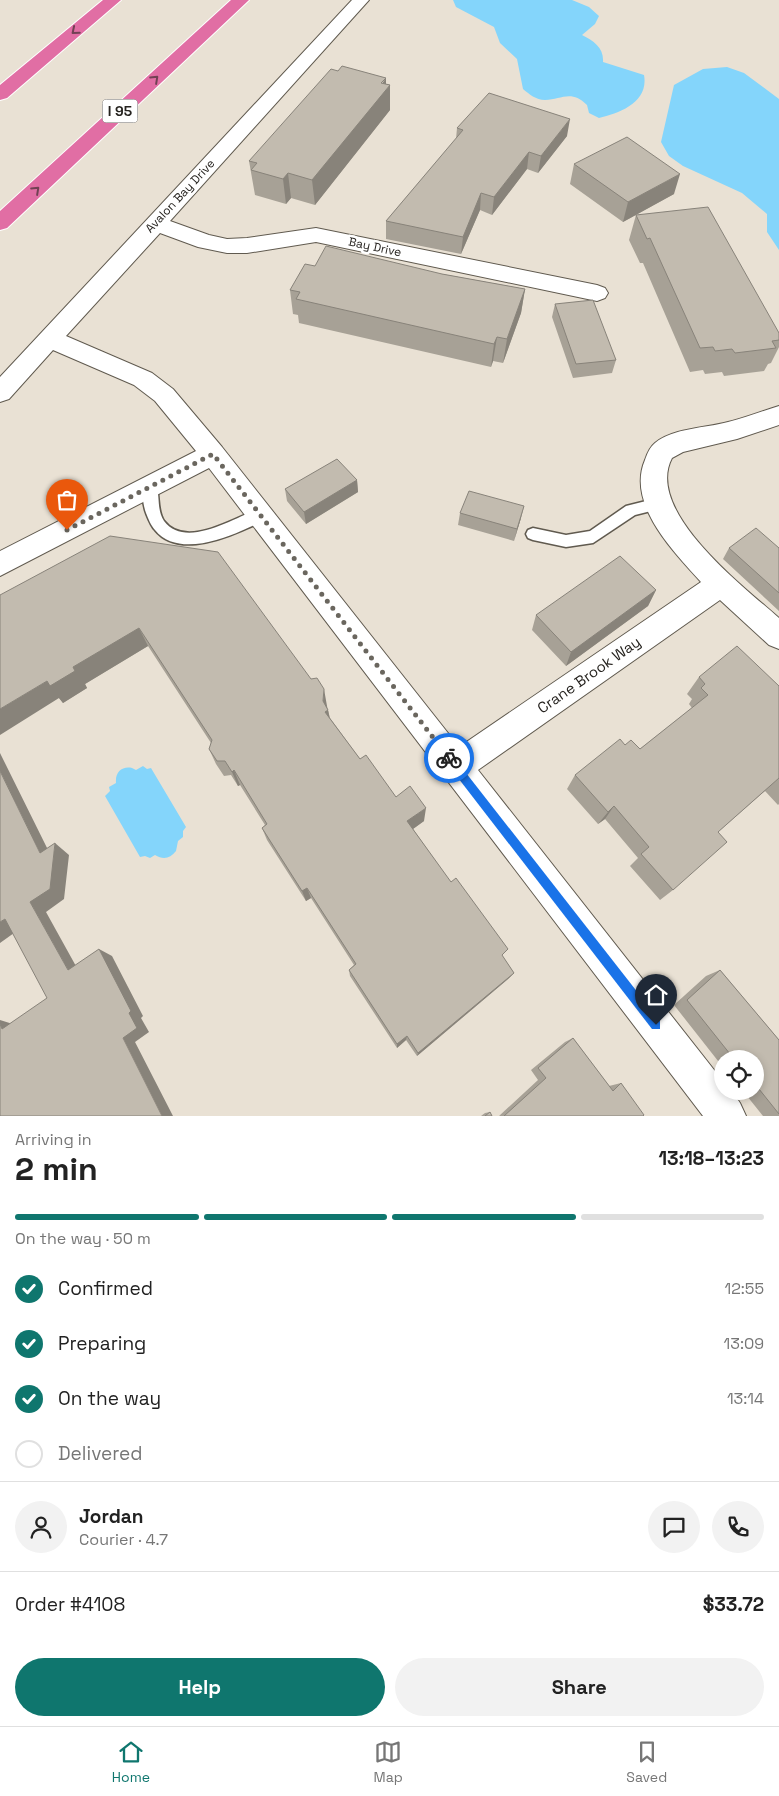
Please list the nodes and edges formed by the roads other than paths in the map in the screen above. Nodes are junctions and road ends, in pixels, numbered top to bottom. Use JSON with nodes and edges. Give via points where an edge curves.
{"nodes":[{"id":1,"x":88,"y":0,"type":"edge"},
{"id":2,"x":112,"y":0,"type":"edge"},
{"id":3,"x":241,"y":0,"type":"edge"},
{"id":4,"x":362,"y":0,"type":"edge"},
{"id":5,"x":0,"y":81,"type":"edge"},
{"id":6,"x":0,"y":94,"type":"edge"},
{"id":7,"x":0,"y":223,"type":"edge"},
{"id":8,"x":156,"y":224,"type":"junction"},
{"id":9,"x":596,"y":293,"type":"dead end"},
{"id":10,"x":50,"y":339,"type":"junction"},
{"id":11,"x":0,"y":393,"type":"edge"},
{"id":12,"x":779,"y":415,"type":"edge"},
{"id":13,"x":213,"y":454,"type":"junction"},
{"id":14,"x":150,"y":486,"type":"junction"},
{"id":15,"x":658,"y":504,"type":"junction"},
{"id":16,"x":259,"y":514,"type":"junction"},
{"id":17,"x":533,"y":534,"type":"dead end"},
{"id":18,"x":0,"y":564,"type":"edge"},
{"id":19,"x":722,"y":583,"type":"junction"},
{"id":20,"x":779,"y":636,"type":"edge"},
{"id":21,"x":456,"y":767,"type":"junction"},
{"id":22,"x":727,"y":1116,"type":"edge"}],
"edges":[{"from":1,"to":5,"type":"highway"},
{"from":2,"to":6,"type":"highway","one_way":true},
{"from":7,"to":3,"type":"highway","number":"I 95","one_way":true},
{"from":4,"to":8,"type":"street","name":"Avalon Bay Drive"},
{"from":8,"to":9,"type":"street","name":"Bay Drive","via":[[215,244],[236,246],[298,234],[316,234]]},
{"from":8,"to":10,"type":"street","name":"Avalon Bay Drive"},
{"from":10,"to":11,"type":"street","name":"Avalon Bay Drive"},
{"from":10,"to":13,"type":"street","via":[[143,379],[164,395]]},
{"from":12,"to":15,"type":"street","via":[[760,423],[683,442],[662,452],[654,470],[654,494]]},
{"from":13,"to":14,"type":"street"},
{"from":13,"to":16,"type":"street"},
{"from":14,"to":16,"type":"lane","via":[[152,510],[160,526],[174,535],[212,536],[233,529]]},
{"from":14,"to":18,"type":"street"},
{"from":15,"to":17,"type":"lane","via":[[631,510],[594,537],[566,541]]},
{"from":15,"to":19,"type":"street","via":[[677,537]]},
{"from":16,"to":21,"type":"street"},
{"from":19,"to":20,"type":"street"},
{"from":19,"to":21,"type":"street","name":"Crane Brook Way"},
{"from":21,"to":22,"type":"street"}]}
